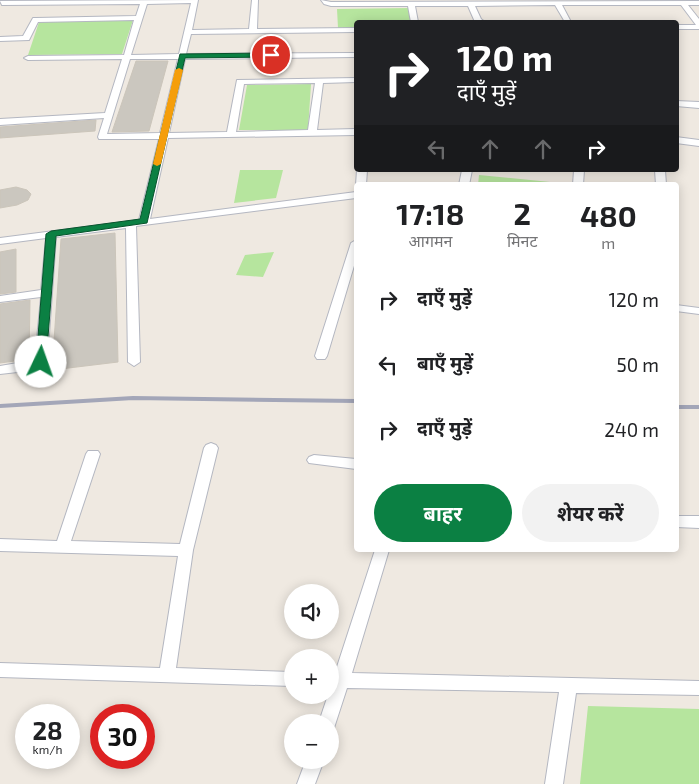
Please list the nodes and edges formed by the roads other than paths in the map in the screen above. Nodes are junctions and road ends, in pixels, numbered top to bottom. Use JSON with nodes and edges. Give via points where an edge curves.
{"nodes":[{"id":1,"x":195,"y":0,"type":"edge"},
{"id":2,"x":255,"y":0,"type":"edge"},
{"id":3,"x":324,"y":0,"type":"edge"},
{"id":4,"x":144,"y":1,"type":"edge"},
{"id":5,"x":357,"y":2,"type":"edge"},
{"id":6,"x":470,"y":2,"type":"edge"},
{"id":7,"x":480,"y":2,"type":"edge"},
{"id":8,"x":687,"y":2,"type":"edge"},
{"id":9,"x":2,"y":3,"type":"edge"},
{"id":10,"x":699,"y":3,"type":"edge"},
{"id":11,"x":411,"y":4,"type":"junction"},
{"id":12,"x":558,"y":5,"type":"junction"},
{"id":13,"x":138,"y":18,"type":"junction"},
{"id":14,"x":414,"y":20,"type":"edge"},
{"id":15,"x":481,"y":20,"type":"edge"},
{"id":16,"x":488,"y":20,"type":"edge"},
{"id":17,"x":567,"y":20,"type":"edge"},
{"id":18,"x":699,"y":26,"type":"edge"},
{"id":19,"x":679,"y":27,"type":"edge"},
{"id":20,"x":354,"y":30,"type":"edge"},
{"id":21,"x":252,"y":31,"type":"junction"},
{"id":22,"x":188,"y":32,"type":"junction"},
{"id":23,"x":0,"y":39,"type":"edge"},
{"id":24,"x":354,"y":55,"type":"edge"},
{"id":25,"x":127,"y":56,"type":"junction"},
{"id":26,"x":182,"y":56,"type":"junction"},
{"id":27,"x":28,"y":58,"type":"dead end"},
{"id":28,"x":319,"y":80,"type":"junction"},
{"id":29,"x":354,"y":80,"type":"edge"},
{"id":30,"x":679,"y":103,"type":"edge"},
{"id":31,"x":699,"y":105,"type":"edge"},
{"id":32,"x":108,"y":115,"type":"junction"},
{"id":33,"x":0,"y":122,"type":"edge"},
{"id":34,"x":354,"y":132,"type":"edge"},
{"id":35,"x":312,"y":133,"type":"junction"},
{"id":36,"x":231,"y":134,"type":"junction"},
{"id":37,"x":164,"y":136,"type":"junction"},
{"id":38,"x":679,"y":140,"type":"edge"},
{"id":39,"x":699,"y":143,"type":"edge"},
{"id":40,"x":354,"y":195,"type":"edge"},
{"id":41,"x":144,"y":221,"type":"junction"},
{"id":42,"x":131,"y":223,"type":"junction"},
{"id":43,"x":51,"y":234,"type":"junction"},
{"id":44,"x":0,"y":241,"type":"edge"},
{"id":45,"x":354,"y":263,"type":"edge"},
{"id":46,"x":45,"y":293,"type":"junction"},
{"id":47,"x":0,"y":299,"type":"edge"},
{"id":48,"x":679,"y":308,"type":"edge"},
{"id":49,"x":699,"y":310,"type":"edge"},
{"id":50,"x":322,"y":356,"type":"dead end"},
{"id":51,"x":134,"y":362,"type":"dead end"},
{"id":52,"x":0,"y":370,"type":"edge"},
{"id":53,"x":210,"y":448,"type":"dead end"},
{"id":54,"x":94,"y":454,"type":"dead end"},
{"id":55,"x":314,"y":460,"type":"dead end"},
{"id":56,"x":354,"y":464,"type":"edge"},
{"id":57,"x":679,"y":521,"type":"edge"},
{"id":58,"x":699,"y":522,"type":"edge"},
{"id":59,"x":0,"y":545,"type":"edge"},
{"id":60,"x":62,"y":547,"type":"junction"},
{"id":61,"x":186,"y":550,"type":"junction"},
{"id":62,"x":381,"y":552,"type":"edge"},
{"id":63,"x":0,"y":670,"type":"edge"},
{"id":64,"x":339,"y":672,"type":"edge"},
{"id":65,"x":166,"y":676,"type":"junction"},
{"id":66,"x":284,"y":679,"type":"edge"},
{"id":67,"x":339,"y":680,"type":"edge"},
{"id":68,"x":569,"y":685,"type":"junction"},
{"id":69,"x":699,"y":688,"type":"edge"},
{"id":70,"x":312,"y":769,"type":"edge"},
{"id":71,"x":306,"y":784,"type":"edge"},
{"id":72,"x":554,"y":784,"type":"edge"}],
"edges":[{"from":1,"to":4,"type":"street"},
{"from":1,"to":22,"type":"street"},
{"from":2,"to":21,"type":"street"},
{"from":3,"to":5,"type":"street","via":[[326,4]]},
{"from":4,"to":9,"type":"street"},
{"from":4,"to":13,"type":"street"},
{"from":5,"to":11,"type":"street"},
{"from":6,"to":7,"type":"street"},
{"from":6,"to":11,"type":"street"},
{"from":6,"to":15,"type":"street"},
{"from":7,"to":12,"type":"street"},
{"from":7,"to":16,"type":"street"},
{"from":8,"to":10,"type":"street"},
{"from":8,"to":12,"type":"street"},
{"from":8,"to":18,"type":"street"},
{"from":11,"to":14,"type":"street"},
{"from":12,"to":17,"type":"street"},
{"from":13,"to":23,"type":"street","via":[[36,20],[26,38]]},
{"from":13,"to":25,"type":"street"},
{"from":18,"to":19,"type":"street"},
{"from":20,"to":21,"type":"street"},
{"from":21,"to":22,"type":"street"},
{"from":22,"to":26,"type":"street"},
{"from":24,"to":26,"type":"street"},
{"from":25,"to":26,"type":"street"},
{"from":25,"to":27,"type":"street"},
{"from":25,"to":32,"type":"street"},
{"from":26,"to":37,"type":"street"},
{"from":28,"to":29,"type":"street"},
{"from":28,"to":35,"type":"street"},
{"from":28,"to":36,"type":"street","via":[[240,82]]},
{"from":30,"to":31,"type":"street"},
{"from":32,"to":33,"type":"street"},
{"from":32,"to":37,"type":"street","via":[[102,137]]},
{"from":34,"to":35,"type":"street"},
{"from":35,"to":36,"type":"street"},
{"from":36,"to":37,"type":"street"},
{"from":37,"to":41,"type":"street"},
{"from":38,"to":39,"type":"street"},
{"from":40,"to":41,"type":"street"},
{"from":41,"to":42,"type":"street"},
{"from":42,"to":43,"type":"street"},
{"from":42,"to":51,"type":"street"},
{"from":43,"to":44,"type":"street"},
{"from":43,"to":46,"type":"street"},
{"from":45,"to":50,"type":"street"},
{"from":46,"to":47,"type":"street"},
{"from":46,"to":52,"type":"street","via":[[41,362],[36,366]]},
{"from":48,"to":49,"type":"street"},
{"from":53,"to":61,"type":"street"},
{"from":54,"to":60,"type":"street"},
{"from":55,"to":56,"type":"street"},
{"from":57,"to":58,"type":"street"},
{"from":59,"to":60,"type":"street"},
{"from":60,"to":61,"type":"street"},
{"from":61,"to":65,"type":"street"},
{"from":62,"to":64,"type":"street"},
{"from":63,"to":65,"type":"street"},
{"from":65,"to":66,"type":"street"},
{"from":67,"to":68,"type":"street"},
{"from":68,"to":69,"type":"street"},
{"from":68,"to":72,"type":"street"},
{"from":70,"to":71,"type":"street"}]}
